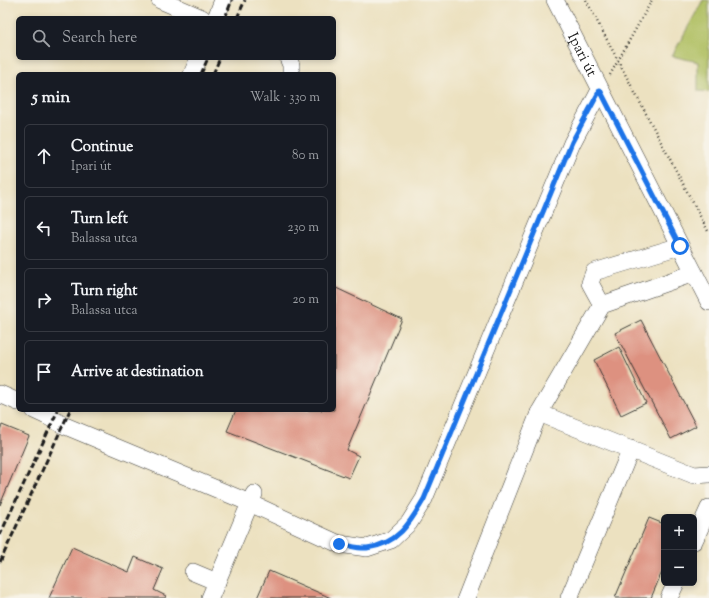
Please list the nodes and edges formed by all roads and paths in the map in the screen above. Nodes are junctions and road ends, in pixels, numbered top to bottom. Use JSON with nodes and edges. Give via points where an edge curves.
{"nodes":[{"id":1,"x":160,"y":0,"type":"edge"},
{"id":2,"x":223,"y":0,"type":"edge"},
{"id":3,"x":555,"y":0,"type":"edge"},
{"id":4,"x":586,"y":0,"type":"edge"},
{"id":5,"x":652,"y":0,"type":"edge"},
{"id":6,"x":208,"y":16,"type":"edge"},
{"id":7,"x":215,"y":16,"type":"edge"},
{"id":8,"x":198,"y":60,"type":"edge"},
{"id":9,"x":289,"y":60,"type":"edge"},
{"id":10,"x":618,"y":61,"type":"junction"},
{"id":11,"x":193,"y":72,"type":"edge"},
{"id":12,"x":291,"y":72,"type":"edge"},
{"id":13,"x":600,"y":90,"type":"junction"},
{"id":14,"x":709,"y":233,"type":"edge"},
{"id":15,"x":680,"y":246,"type":"junction"},
{"id":16,"x":694,"y":273,"type":"junction"},
{"id":17,"x":709,"y":302,"type":"edge"},
{"id":18,"x":602,"y":305,"type":"junction"},
{"id":19,"x":0,"y":394,"type":"edge"},
{"id":20,"x":16,"y":401,"type":"edge"},
{"id":21,"x":43,"y":412,"type":"edge"},
{"id":22,"x":539,"y":413,"type":"junction"},
{"id":23,"x":631,"y":448,"type":"junction"},
{"id":24,"x":709,"y":474,"type":"edge"},
{"id":25,"x":252,"y":498,"type":"junction"},
{"id":26,"x":709,"y":508,"type":"edge"},
{"id":27,"x":697,"y":535,"type":"edge"},
{"id":28,"x":194,"y":572,"type":"dead end"},
{"id":29,"x":217,"y":582,"type":"junction"},
{"id":30,"x":675,"y":586,"type":"edge"},
{"id":31,"x":210,"y":598,"type":"edge"},
{"id":32,"x":466,"y":598,"type":"edge"},
{"id":33,"x":569,"y":598,"type":"edge"},
{"id":34,"x":669,"y":598,"type":"edge"}],
"edges":[{"from":1,"to":6,"type":"street"},
{"from":2,"to":7,"type":"street"},
{"from":3,"to":13,"type":"street","name":"Ipari út"},
{"from":4,"to":10,"type":"path"},
{"from":5,"to":10,"type":"path"},
{"from":8,"to":11,"type":"street"},
{"from":9,"to":12,"type":"street"},
{"from":10,"to":13,"type":"path"},
{"from":10,"to":14,"type":"path"},
{"from":13,"to":15,"type":"street","name":"Ipari út"},
{"from":13,"to":25,"type":"street","via":[[572,142],[424,499],[409,523],[391,540],[367,548],[339,544]]},
{"from":15,"to":16,"type":"street","name":"Ipari út"},
{"from":15,"to":18,"type":"street","via":[[594,272],[590,283]]},
{"from":16,"to":17,"type":"street","name":"Ipari út"},
{"from":16,"to":18,"type":"street"},
{"from":18,"to":22,"type":"street"},
{"from":19,"to":20,"type":"street"},
{"from":21,"to":25,"type":"street","via":[[108,444],[141,450]]},
{"from":22,"to":23,"type":"street"},
{"from":22,"to":32,"type":"street"},
{"from":23,"to":24,"type":"street","via":[[694,475]]},
{"from":23,"to":33,"type":"street"},
{"from":25,"to":29,"type":"street"},
{"from":26,"to":27,"type":"street"},
{"from":28,"to":29,"type":"street"},
{"from":29,"to":31,"type":"street"},
{"from":30,"to":34,"type":"street"}]}
